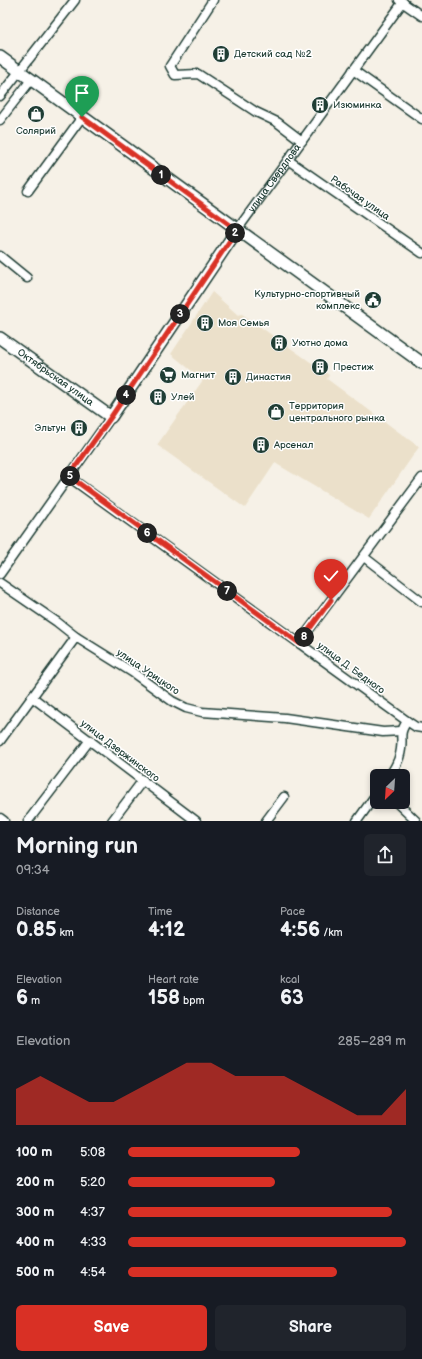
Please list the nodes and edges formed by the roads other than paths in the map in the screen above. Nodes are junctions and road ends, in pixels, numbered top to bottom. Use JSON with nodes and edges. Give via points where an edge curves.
{"nodes":[{"id":1,"x":75,"y":0,"type":"edge"},
{"id":2,"x":213,"y":0,"type":"edge"},
{"id":3,"x":401,"y":1,"type":"edge"},
{"id":4,"x":422,"y":16,"type":"edge"},
{"id":5,"x":0,"y":57,"type":"edge"},
{"id":6,"x":353,"y":70,"type":"junction"},
{"id":7,"x":19,"y":71,"type":"junction"},
{"id":8,"x":31,"y":80,"type":"junction"},
{"id":9,"x":0,"y":96,"type":"edge"},
{"id":10,"x":82,"y":117,"type":"junction"},
{"id":11,"x":422,"y":119,"type":"edge"},
{"id":12,"x":0,"y":120,"type":"edge"},
{"id":13,"x":302,"y":141,"type":"junction"},
{"id":14,"x":288,"y":160,"type":"junction"},
{"id":15,"x":28,"y":190,"type":"dead end"},
{"id":16,"x":237,"y":230,"type":"junction"},
{"id":17,"x":422,"y":253,"type":"edge"},
{"id":18,"x":0,"y":256,"type":"edge"},
{"id":19,"x":27,"y":278,"type":"dead end"},
{"id":20,"x":0,"y":338,"type":"edge"},
{"id":21,"x":422,"y":363,"type":"edge"},
{"id":22,"x":111,"y":417,"type":"junction"},
{"id":23,"x":69,"y":476,"type":"junction"},
{"id":24,"x":422,"y":478,"type":"edge"},
{"id":25,"x":364,"y":557,"type":"junction"},
{"id":26,"x":0,"y":574,"type":"edge"},
{"id":27,"x":0,"y":583,"type":"edge"},
{"id":28,"x":422,"y":602,"type":"edge"},
{"id":29,"x":76,"y":637,"type":"junction"},
{"id":30,"x":299,"y":643,"type":"junction"},
{"id":31,"x":32,"y":697,"type":"junction"},
{"id":32,"x":407,"y":721,"type":"junction"},
{"id":33,"x":422,"y":728,"type":"edge"},
{"id":34,"x":401,"y":731,"type":"junction"},
{"id":35,"x":90,"y":740,"type":"junction"},
{"id":36,"x":0,"y":741,"type":"edge"},
{"id":37,"x":393,"y":769,"type":"edge"},
{"id":38,"x":142,"y":780,"type":"junction"},
{"id":39,"x":284,"y":797,"type":"dead end"},
{"id":40,"x":370,"y":802,"type":"edge"},
{"id":41,"x":403,"y":809,"type":"edge"},
{"id":42,"x":0,"y":818,"type":"edge"},
{"id":43,"x":193,"y":820,"type":"edge"},
{"id":44,"x":4,"y":821,"type":"edge"},
{"id":45,"x":28,"y":821,"type":"edge"},
{"id":46,"x":112,"y":821,"type":"edge"},
{"id":47,"x":266,"y":821,"type":"edge"},
{"id":48,"x":356,"y":821,"type":"edge"},
{"id":49,"x":416,"y":821,"type":"edge"}],
"edges":[{"from":1,"to":7,"type":"street"},
{"from":2,"to":13,"type":"street","via":[[170,66],[175,75],[198,74],[256,112],[277,122]]},
{"from":3,"to":4,"type":"street"},
{"from":3,"to":6,"type":"street","name":"улица Свердлова"},
{"from":5,"to":7,"type":"main road"},
{"from":6,"to":11,"type":"street"},
{"from":6,"to":13,"type":"street","name":"улица Свердлова"},
{"from":7,"to":8,"type":"main road"},
{"from":7,"to":9,"type":"street"},
{"from":8,"to":10,"type":"main road"},
{"from":8,"to":12,"type":"street"},
{"from":10,"to":15,"type":"street"},
{"from":10,"to":16,"type":"main road"},
{"from":13,"to":14,"type":"street","name":"улица Свердлова"},
{"from":14,"to":16,"type":"street","name":"улица Свердлова"},
{"from":14,"to":17,"type":"street","name":"Рабочая улица"},
{"from":16,"to":21,"type":"main road"},
{"from":16,"to":22,"type":"main road","name":"улица Свердлова"},
{"from":18,"to":19,"type":"street"},
{"from":20,"to":22,"type":"main road","name":"Октябрьская улица"},
{"from":22,"to":23,"type":"street","name":"улица Свердлова"},
{"from":23,"to":26,"type":"street","name":"улица Свердлова"},
{"from":23,"to":30,"type":"street","name":"улица Д. Бедного"},
{"from":24,"to":25,"type":"street"},
{"from":25,"to":28,"type":"street"},
{"from":25,"to":30,"type":"street"},
{"from":27,"to":29,"type":"street","name":"улица Урицкого"},
{"from":29,"to":31,"type":"street"},
{"from":29,"to":34,"type":"street","name":"улица Урицкого","via":[[132,672],[172,702],[186,708],[202,712],[285,718],[383,732]]},
{"from":30,"to":32,"type":"street","name":"улица Д. Бедного"},
{"from":31,"to":35,"type":"street","name":"улица Дзержинского"},
{"from":31,"to":36,"type":"street"},
{"from":32,"to":33,"type":"street","name":"улица Д. Бедного"},
{"from":32,"to":34,"type":"street"},
{"from":34,"to":37,"type":"street","via":[[402,748]]},
{"from":35,"to":38,"type":"street","name":"улица Дзержинского"},
{"from":35,"to":45,"type":"street"},
{"from":38,"to":43,"type":"street","name":"улица Дзержинского"},
{"from":38,"to":46,"type":"street"},
{"from":39,"to":47,"type":"street"},
{"from":40,"to":48,"type":"street"},
{"from":41,"to":49,"type":"street"},
{"from":42,"to":44,"type":"street"}]}
